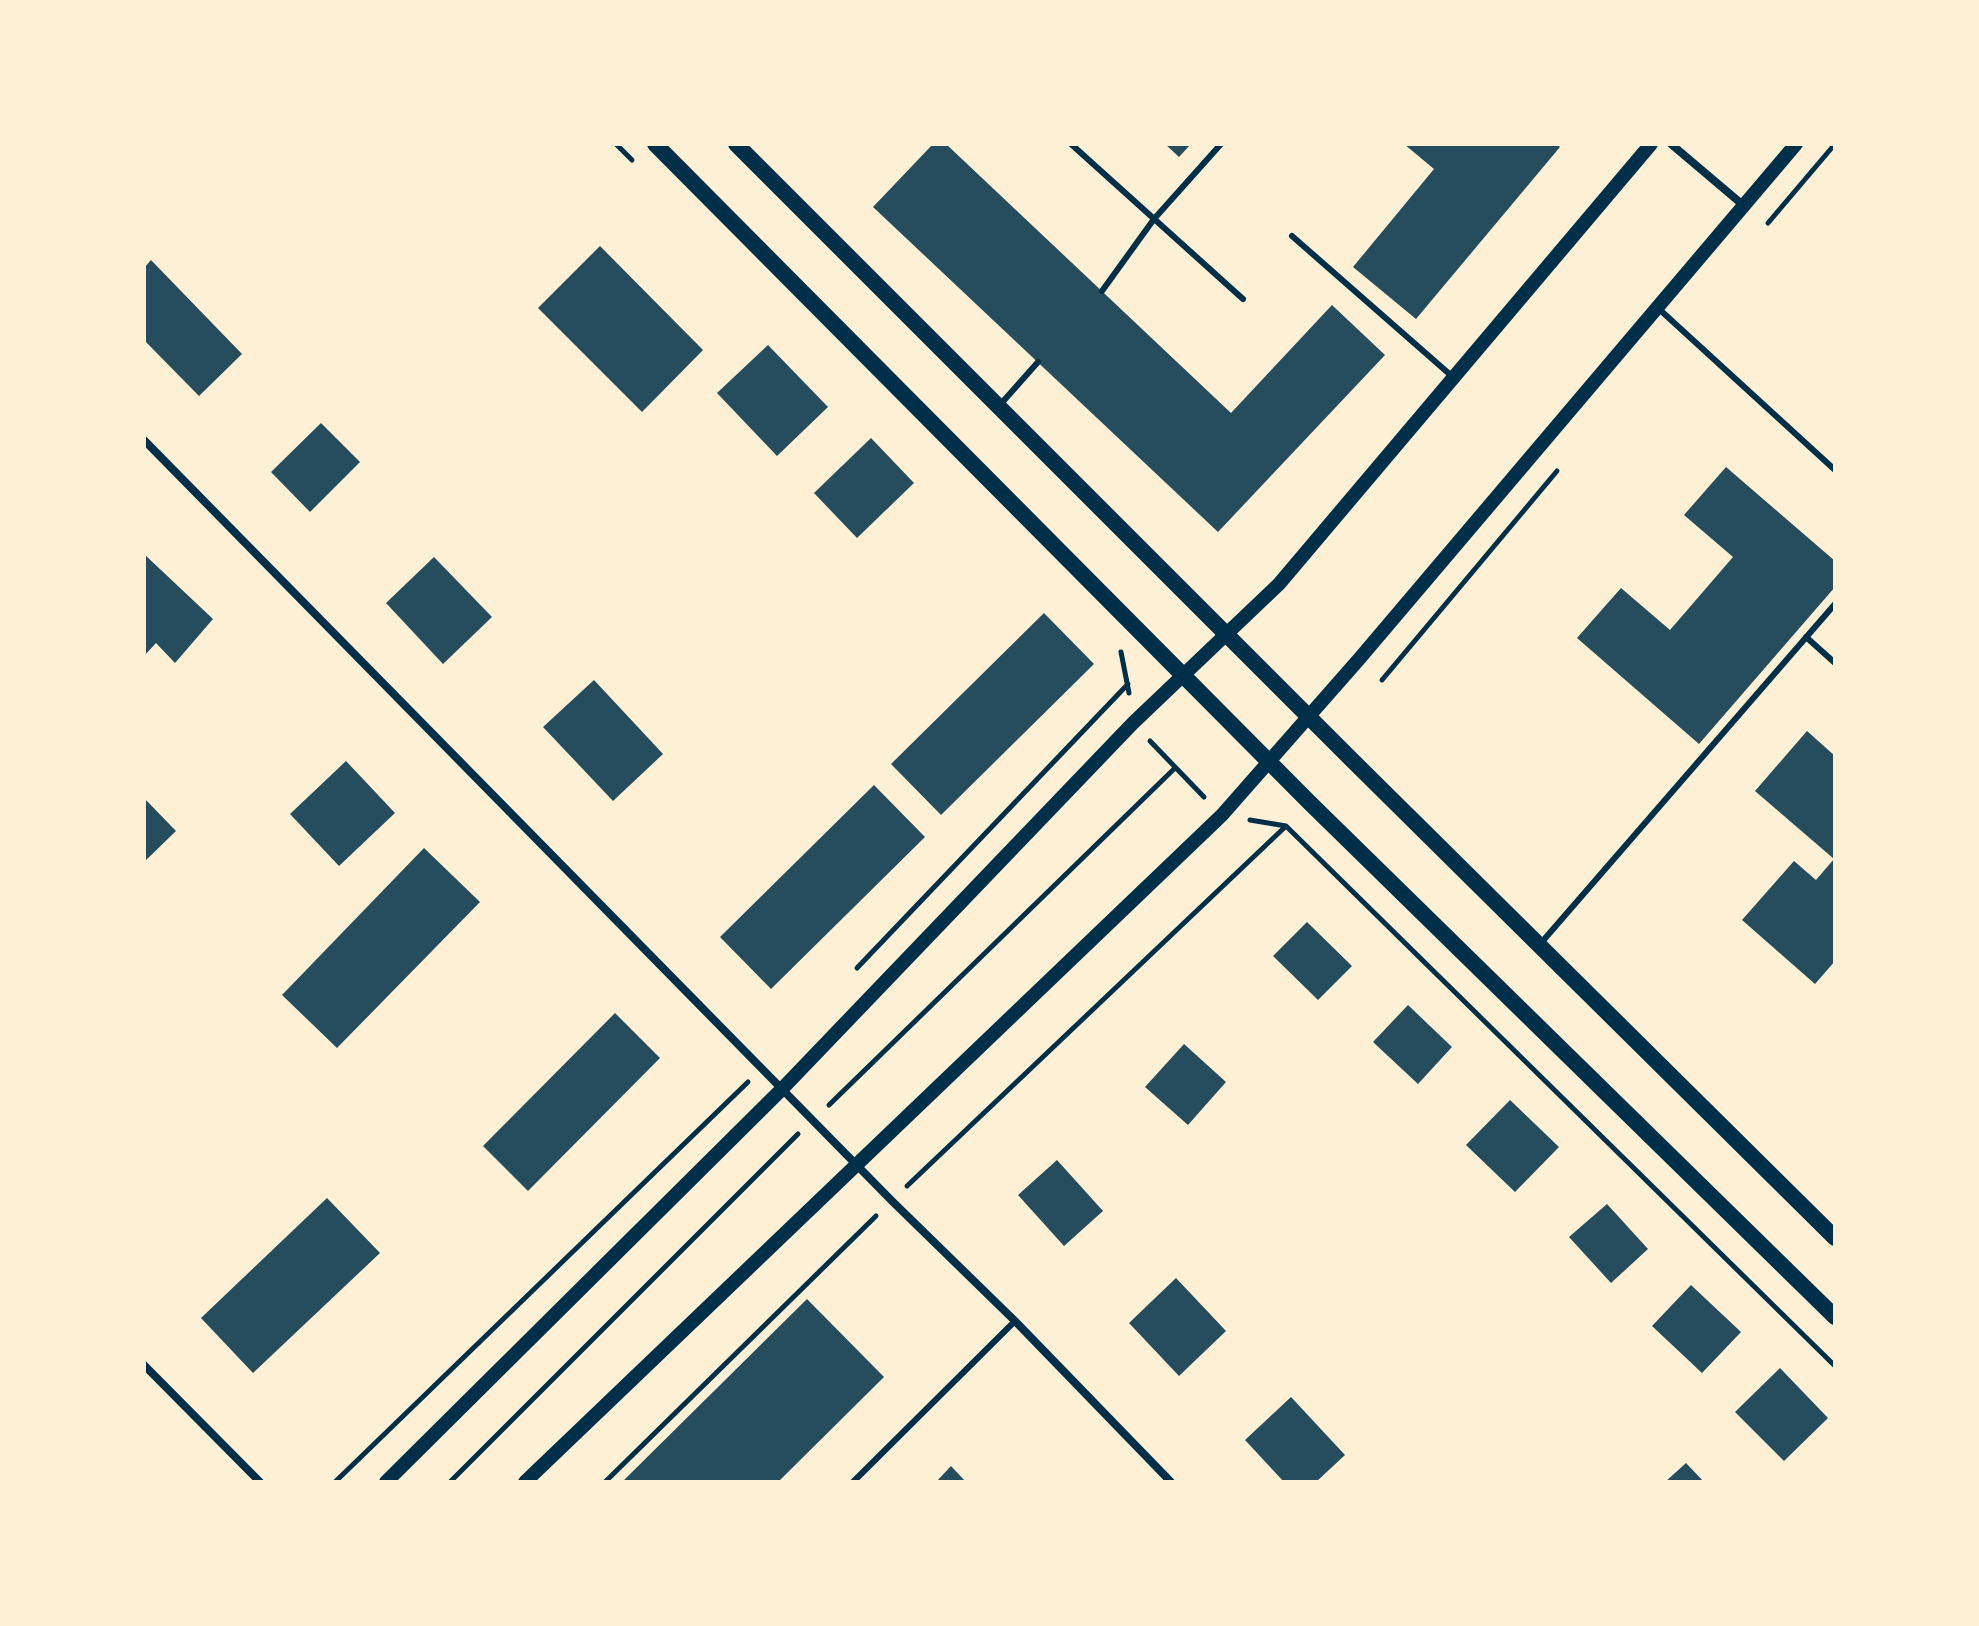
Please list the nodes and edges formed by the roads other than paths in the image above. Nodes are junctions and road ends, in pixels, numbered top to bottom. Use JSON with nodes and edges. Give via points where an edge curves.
{"nodes":[{"id":1,"x":655,"y":144,"type":"edge"},
{"id":2,"x":736,"y":144,"type":"edge"},
{"id":3,"x":1071,"y":144,"type":"edge"},
{"id":4,"x":1221,"y":144,"type":"edge"},
{"id":5,"x":1651,"y":144,"type":"edge"},
{"id":6,"x":1671,"y":144,"type":"edge"},
{"id":7,"x":1796,"y":144,"type":"edge"},
{"id":8,"x":1743,"y":205,"type":"junction"},
{"id":9,"x":1154,"y":219,"type":"junction"},
{"id":10,"x":1292,"y":236,"type":"dead end"},
{"id":11,"x":1102,"y":291,"type":"dead end"},
{"id":12,"x":1243,"y":299,"type":"dead end"},
{"id":13,"x":1656,"y":307,"type":"junction"},
{"id":14,"x":1038,"y":362,"type":"dead end"},
{"id":15,"x":1454,"y":378,"type":"junction"},
{"id":16,"x":999,"y":406,"type":"junction"},
{"id":17,"x":144,"y":440,"type":"edge"},
{"id":18,"x":1835,"y":470,"type":"edge"},
{"id":19,"x":1835,"y":604,"type":"edge"},
{"id":20,"x":1226,"y":634,"type":"junction"},
{"id":21,"x":1806,"y":637,"type":"junction"},
{"id":22,"x":1835,"y":663,"type":"edge"},
{"id":23,"x":1183,"y":675,"type":"junction"},
{"id":24,"x":1309,"y":716,"type":"junction"},
{"id":25,"x":1269,"y":762,"type":"junction"},
{"id":26,"x":1539,"y":945,"type":"junction"},
{"id":27,"x":782,"y":1089,"type":"junction"},
{"id":28,"x":857,"y":1165,"type":"junction"},
{"id":29,"x":1835,"y":1238,"type":"edge"},
{"id":30,"x":1835,"y":1317,"type":"edge"},
{"id":31,"x":1015,"y":1321,"type":"junction"},
{"id":32,"x":144,"y":1365,"type":"edge"},
{"id":33,"x":260,"y":1482,"type":"edge"},
{"id":34,"x":386,"y":1482,"type":"edge"},
{"id":35,"x":525,"y":1482,"type":"edge"},
{"id":36,"x":853,"y":1482,"type":"edge"},
{"id":37,"x":1171,"y":1482,"type":"edge"}],
"edges":[{"from":1,"to":23,"type":"main road"},
{"from":2,"to":16,"type":"main road"},
{"from":3,"to":9,"type":"lane"},
{"from":4,"to":9,"type":"lane"},
{"from":5,"to":15,"type":"street"},
{"from":6,"to":8,"type":"street"},
{"from":7,"to":8,"type":"street"},
{"from":8,"to":13,"type":"street"},
{"from":9,"to":11,"type":"lane"},
{"from":9,"to":12,"type":"lane"},
{"from":10,"to":15,"type":"lane"},
{"from":13,"to":18,"type":"lane"},
{"from":13,"to":24,"type":"street"},
{"from":14,"to":16,"type":"lane"},
{"from":15,"to":20,"type":"street","via":[[1279,584]]},
{"from":16,"to":20,"type":"main road"},
{"from":17,"to":27,"type":"street"},
{"from":19,"to":21,"type":"lane"},
{"from":20,"to":23,"type":"street"},
{"from":20,"to":24,"type":"main road"},
{"from":21,"to":22,"type":"lane"},
{"from":21,"to":26,"type":"lane"},
{"from":23,"to":25,"type":"main road"},
{"from":23,"to":27,"type":"street"},
{"from":24,"to":25,"type":"street"},
{"from":24,"to":26,"type":"main road"},
{"from":25,"to":28,"type":"street","via":[[1222,815]]},
{"from":25,"to":30,"type":"main road"},
{"from":26,"to":29,"type":"main road"},
{"from":27,"to":28,"type":"street"},
{"from":27,"to":34,"type":"street"},
{"from":28,"to":31,"type":"street"},
{"from":28,"to":35,"type":"street"},
{"from":31,"to":36,"type":"lane"},
{"from":31,"to":37,"type":"street"},
{"from":32,"to":33,"type":"street"}]}
